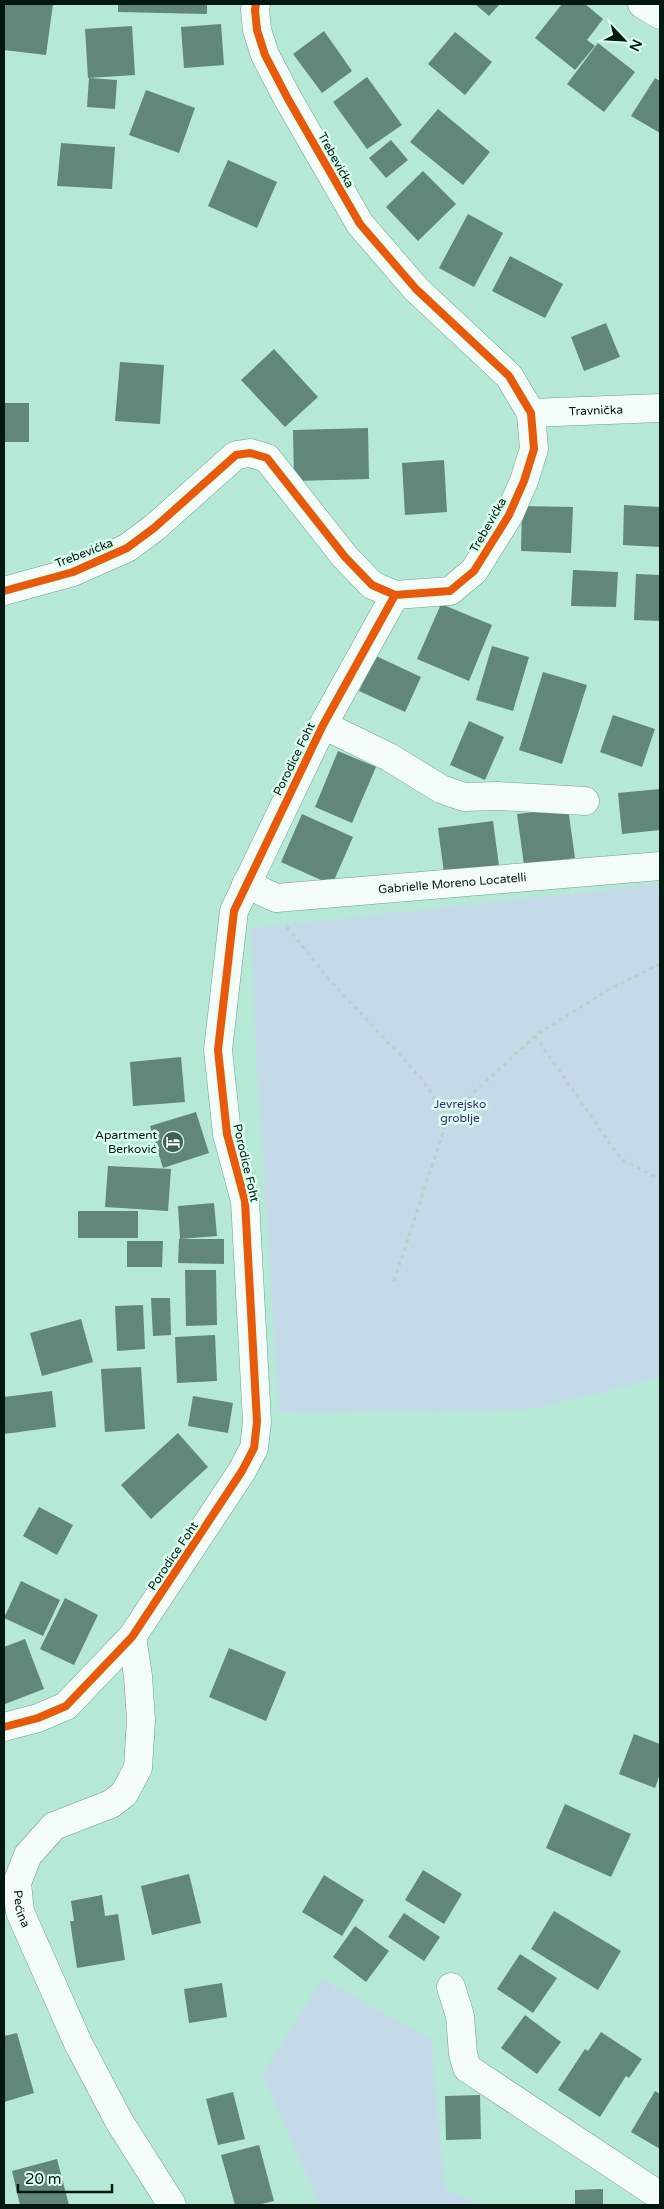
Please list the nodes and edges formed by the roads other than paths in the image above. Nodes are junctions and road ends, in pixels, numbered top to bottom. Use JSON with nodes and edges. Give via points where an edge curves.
{"nodes":[{"id":1,"x":256,"y":4,"type":"edge"},
{"id":2,"x":642,"y":4,"type":"edge"},
{"id":3,"x":660,"y":16,"type":"edge"},
{"id":4,"x":660,"y":408,"type":"edge"},
{"id":5,"x":531,"y":413,"type":"junction"},
{"id":6,"x":4,"y":591,"type":"edge"},
{"id":7,"x":395,"y":595,"type":"junction"},
{"id":8,"x":323,"y":725,"type":"junction"},
{"id":9,"x":585,"y":801,"type":"dead end"},
{"id":10,"x":660,"y":866,"type":"edge"},
{"id":11,"x":256,"y":888,"type":"junction"},
{"id":12,"x":132,"y":1637,"type":"junction"},
{"id":13,"x":4,"y":1727,"type":"edge"},
{"id":14,"x":451,"y":1987,"type":"dead end"},
{"id":15,"x":660,"y":2196,"type":"edge"},
{"id":16,"x":172,"y":2205,"type":"edge"}],
"edges":[{"from":1,"to":5,"type":"street","name":"Trebevićka","via":[[257,30],[265,55],[360,224],[416,289],[510,376]]},
{"from":2,"to":3,"type":"street"},
{"from":4,"to":5,"type":"street","name":"Travnička"},
{"from":5,"to":7,"type":"street","name":"Trebevićka","via":[[534,449],[524,480],[496,537],[474,571],[450,591]]},
{"from":6,"to":7,"type":"street","name":"Trebevićka","via":[[73,572],[127,548],[236,455],[250,453],[267,458],[345,557],[372,585]]},
{"from":7,"to":8,"type":"street","name":"Porodice Foht"},
{"from":8,"to":9,"type":"street","via":[[389,757],[441,789],[464,797]]},
{"from":8,"to":11,"type":"street","name":"Porodice Foht"},
{"from":10,"to":11,"type":"street","name":"Gabrielle Moreno Locatelli","via":[[276,898]]},
{"from":11,"to":12,"type":"street","name":"Porodice Foht","via":[[234,911],[218,1050],[227,1134],[245,1201],[257,1422],[254,1448]]},
{"from":12,"to":13,"type":"street","name":"Porodice Foht","via":[[66,1706]]},
{"from":12,"to":16,"type":"street","name":"Pećina","via":[[141,1720],[138,1768],[124,1794],[112,1804],[54,1826],[28,1856],[17,1883],[20,1912],[78,2043],[119,2121]]},
{"from":14,"to":15,"type":"street","via":[[460,2016],[467,2068]]}]}
